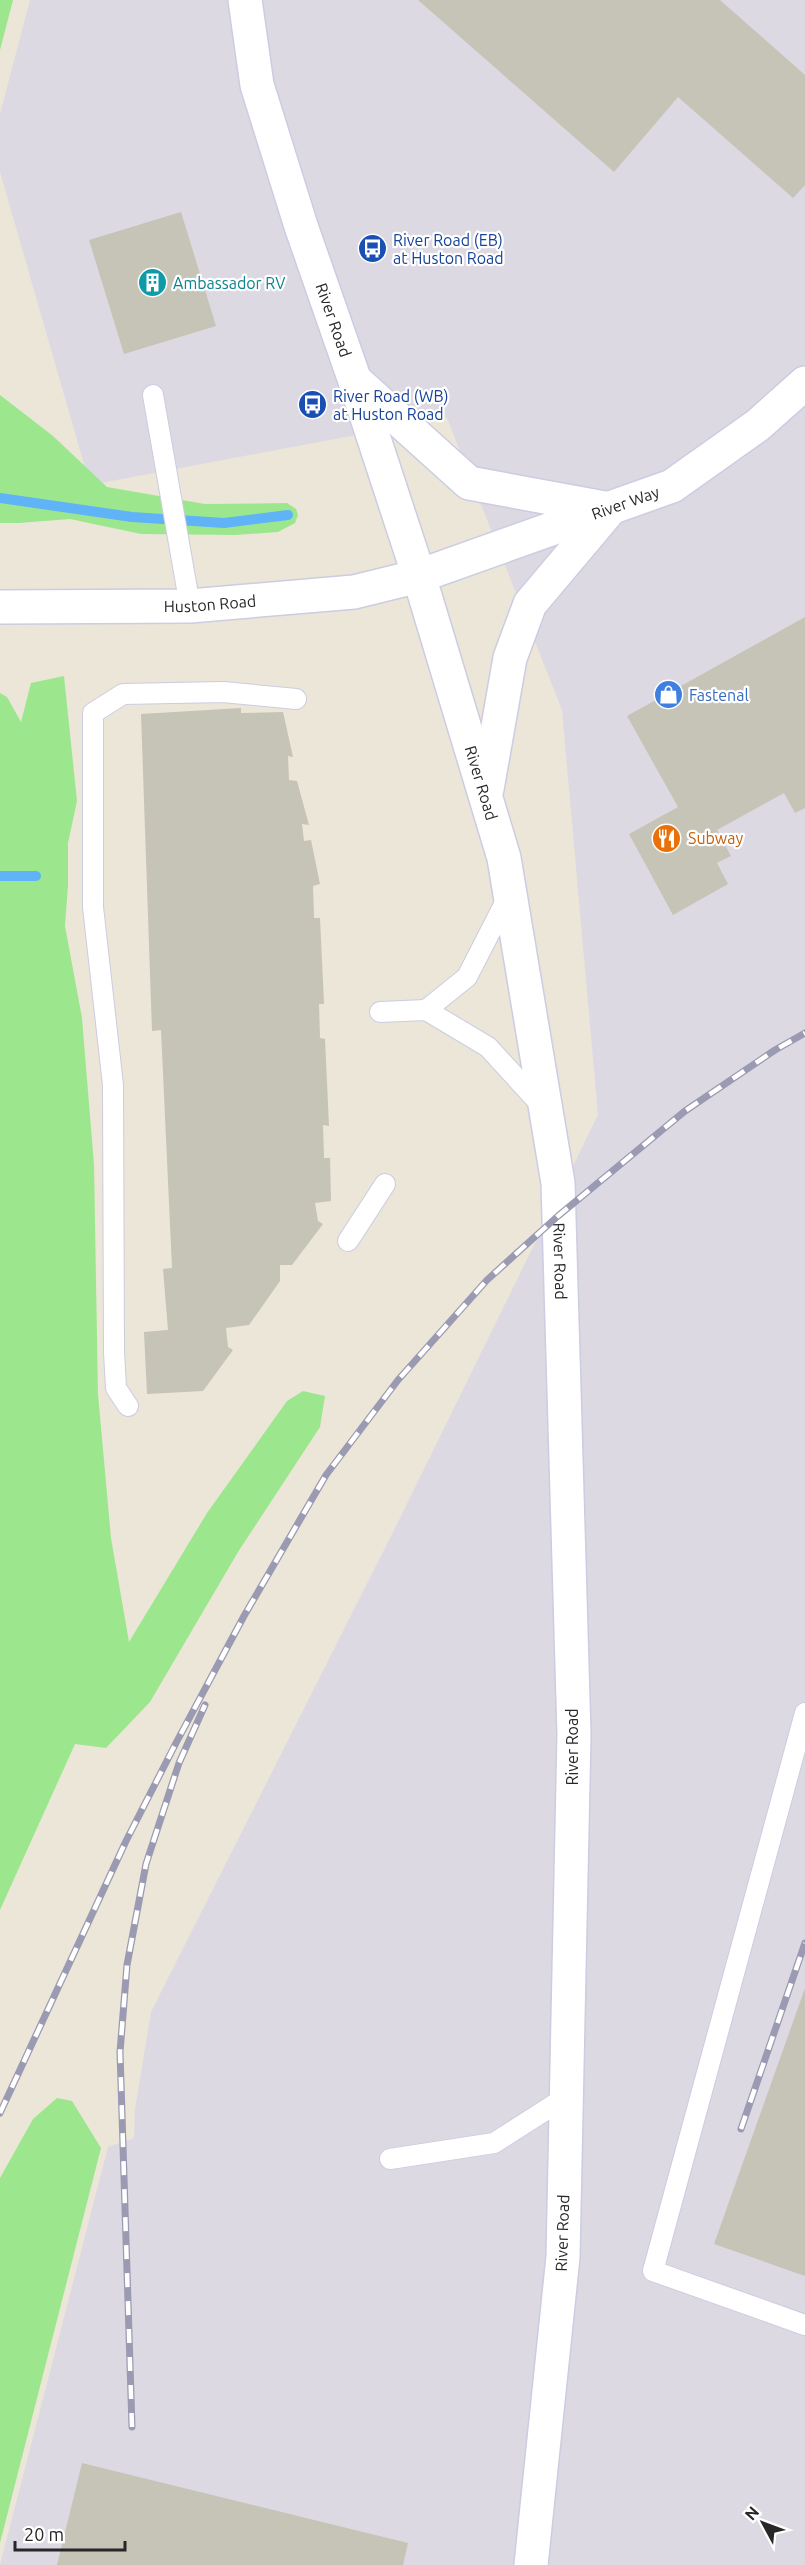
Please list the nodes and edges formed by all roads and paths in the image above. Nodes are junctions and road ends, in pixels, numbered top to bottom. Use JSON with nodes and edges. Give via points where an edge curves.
{"nodes":[{"id":1,"x":245,"y":0,"type":"edge"},
{"id":2,"x":355,"y":381,"type":"junction"},
{"id":3,"x":805,"y":383,"type":"edge"},
{"id":4,"x":153,"y":395,"type":"dead end"},
{"id":5,"x":610,"y":509,"type":"junction"},
{"id":6,"x":419,"y":576,"type":"junction"},
{"id":7,"x":190,"y":606,"type":"junction"},
{"id":8,"x":0,"y":607,"type":"edge"},
{"id":9,"x":296,"y":699,"type":"dead end"},
{"id":10,"x":486,"y":796,"type":"junction"},
{"id":11,"x":510,"y":892,"type":"junction"},
{"id":12,"x":426,"y":1010,"type":"junction"},
{"id":13,"x":380,"y":1012,"type":"dead end"},
{"id":14,"x":546,"y":1110,"type":"junction"},
{"id":15,"x":385,"y":1184,"type":"dead end"},
{"id":16,"x":348,"y":1241,"type":"dead end"},
{"id":17,"x":128,"y":1406,"type":"dead end"},
{"id":18,"x":805,"y":1713,"type":"edge"},
{"id":19,"x":566,"y":2097,"type":"junction"},
{"id":20,"x":390,"y":2159,"type":"dead end"},
{"id":21,"x":805,"y":2325,"type":"edge"},
{"id":22,"x":531,"y":2565,"type":"edge"}],
"edges":[{"from":1,"to":2,"type":"main road","name":"River Road","via":[[257,85]]},
{"from":2,"to":5,"type":"main road","via":[[469,483]]},
{"from":2,"to":6,"type":"main road","name":"River Road"},
{"from":3,"to":5,"type":"main road","name":"River Way","via":[[758,425],[672,486]]},
{"from":4,"to":7,"type":"lane"},
{"from":5,"to":6,"type":"main road","name":"River Way"},
{"from":5,"to":10,"type":"main road","via":[[530,604],[510,658]]},
{"from":6,"to":7,"type":"main road","name":"Huston Road","via":[[354,591]]},
{"from":6,"to":10,"type":"main road","name":"River Road"},
{"from":7,"to":8,"type":"main road","name":"Huston Road"},
{"from":9,"to":17,"type":"lane","via":[[223,692],[123,694],[93,713],[93,907],[113,1085],[116,1388]]},
{"from":10,"to":11,"type":"main road","name":"River Road"},
{"from":11,"to":12,"type":"lane","via":[[467,977]]},
{"from":11,"to":14,"type":"main road","name":"River Road"},
{"from":12,"to":13,"type":"lane"},
{"from":12,"to":14,"type":"lane","via":[[488,1047]]},
{"from":14,"to":19,"type":"main road","name":"River Road","via":[[558,1183],[573,1722]]},
{"from":15,"to":16,"type":"lane"},
{"from":18,"to":21,"type":"lane","via":[[653,2271]]},
{"from":19,"to":20,"type":"lane","via":[[494,2143]]},
{"from":19,"to":22,"type":"main road","name":"River Road","via":[[563,2257]]}]}
